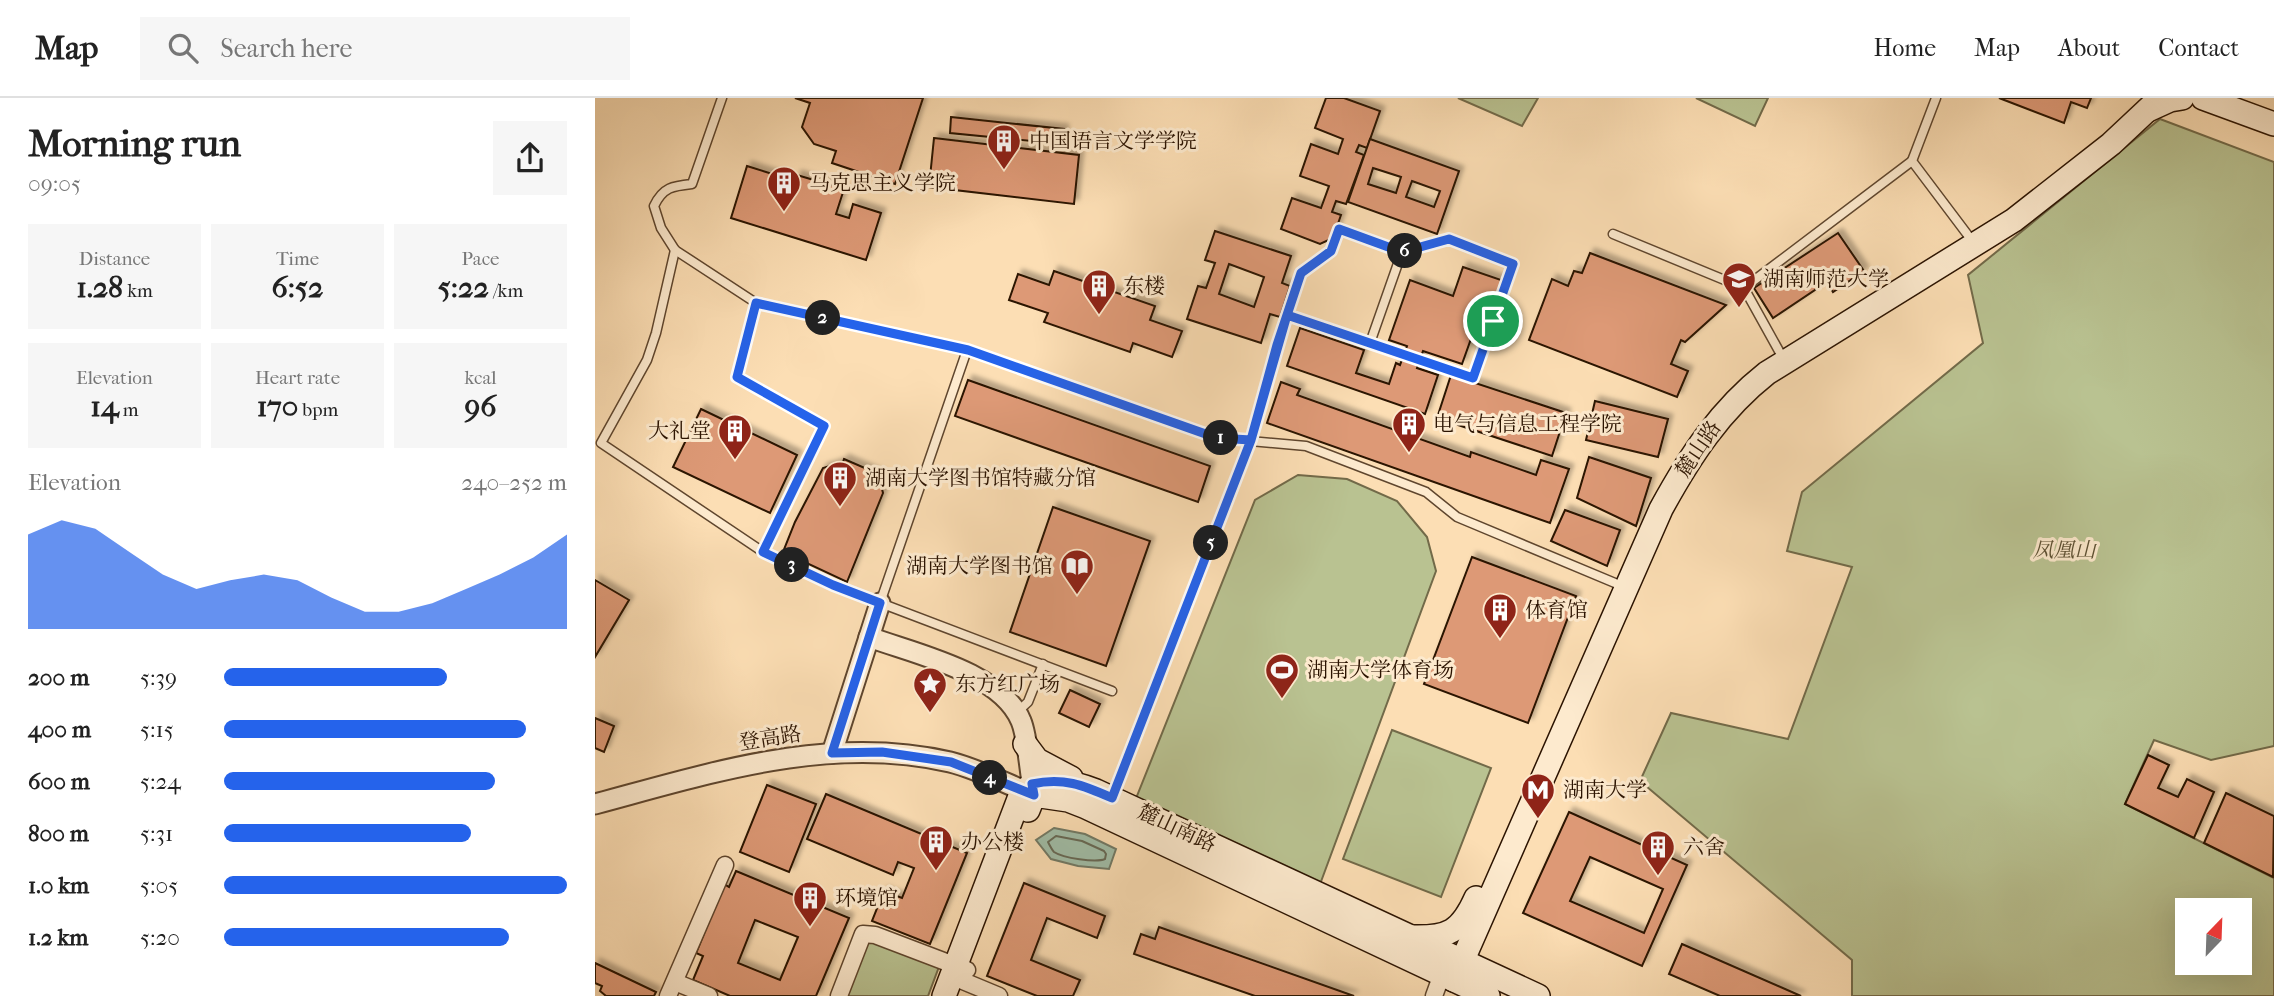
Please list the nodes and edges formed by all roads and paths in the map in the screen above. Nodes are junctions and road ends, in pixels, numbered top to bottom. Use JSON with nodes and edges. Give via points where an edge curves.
{"nodes":[{"id":1,"x":722,"y":98,"type":"edge"},
{"id":2,"x":1936,"y":98,"type":"edge"},
{"id":3,"x":2160,"y":98,"type":"edge"},
{"id":4,"x":2182,"y":98,"type":"edge"},
{"id":5,"x":2188,"y":98,"type":"edge"},
{"id":6,"x":2242,"y":98,"type":"edge"},
{"id":7,"x":2210,"y":100,"type":"edge"},
{"id":8,"x":2142,"y":106,"type":"edge"},
{"id":9,"x":2274,"y":110,"type":"edge"},
{"id":10,"x":2274,"y":124,"type":"edge"},
{"id":11,"x":1912,"y":161,"type":"junction"},
{"id":12,"x":1613,"y":234,"type":"dead end"},
{"id":13,"x":1967,"y":234,"type":"junction"},
{"id":14,"x":675,"y":250,"type":"junction"},
{"id":15,"x":1402,"y":252,"type":"junction"},
{"id":16,"x":1744,"y":288,"type":"junction"},
{"id":17,"x":756,"y":303,"type":"junction"},
{"id":18,"x":1287,"y":315,"type":"junction"},
{"id":19,"x":1370,"y":343,"type":"junction"},
{"id":20,"x":968,"y":350,"type":"junction"},
{"id":21,"x":1779,"y":351,"type":"junction"},
{"id":22,"x":1251,"y":440,"type":"junction"},
{"id":23,"x":763,"y":552,"type":"junction"},
{"id":24,"x":1615,"y":583,"type":"junction"},
{"id":25,"x":880,"y":603,"type":"junction"},
{"id":26,"x":869,"y":637,"type":"junction"},
{"id":27,"x":1043,"y":664,"type":"junction"},
{"id":28,"x":1112,"y":691,"type":"dead end"},
{"id":29,"x":1016,"y":713,"type":"junction"},
{"id":30,"x":1025,"y":744,"type":"junction"},
{"id":31,"x":832,"y":753,"type":"junction"},
{"id":32,"x":1029,"y":790,"type":"junction"},
{"id":33,"x":1104,"y":794,"type":"junction"},
{"id":34,"x":595,"y":804,"type":"edge"},
{"id":35,"x":725,"y":865,"type":"dead end"},
{"id":36,"x":1475,"y":917,"type":"junction"},
{"id":37,"x":1412,"y":937,"type":"junction"},
{"id":38,"x":1449,"y":973,"type":"edge"},
{"id":39,"x":960,"y":978,"type":"edge"},
{"id":40,"x":1493,"y":986,"type":"edge"},
{"id":41,"x":672,"y":989,"type":"edge"},
{"id":42,"x":709,"y":996,"type":"edge"},
{"id":43,"x":839,"y":996,"type":"edge"},
{"id":44,"x":944,"y":996,"type":"edge"},
{"id":45,"x":999,"y":996,"type":"edge"},
{"id":46,"x":1538,"y":996,"type":"edge"}],
"edges":[{"from":1,"to":14,"type":"lane","via":[[692,184],[659,194],[654,206]]},
{"from":2,"to":11,"type":"lane"},
{"from":3,"to":8,"type":"main road","name":"麓山路"},
{"from":4,"to":8,"type":"main road"},
{"from":5,"to":7,"type":"main road"},
{"from":6,"to":9,"type":"main road"},
{"from":7,"to":10,"type":"main road"},
{"from":8,"to":13,"type":"main road","name":"麓山路","via":[[2041,188]]},
{"from":8,"to":36,"type":"main road","name":"麓山路","via":[[2111,144],[2043,200],[1767,373],[1716,422],[1661,509]]},
{"from":11,"to":13,"type":"lane"},
{"from":11,"to":16,"type":"lane"},
{"from":12,"to":16,"type":"lane"},
{"from":13,"to":21,"type":"main road","name":"麓山路"},
{"from":14,"to":17,"type":"lane"},
{"from":14,"to":23,"type":"lane","via":[[647,360],[601,443]]},
{"from":15,"to":18,"type":"lane","via":[[1339,229],[1331,251],[1301,273]]},
{"from":15,"to":19,"type":"lane"},
{"from":15,"to":19,"type":"lane","via":[[1449,239],[1513,264],[1473,378]]},
{"from":16,"to":21,"type":"lane"},
{"from":17,"to":20,"type":"lane"},
{"from":17,"to":23,"type":"lane","via":[[737,377],[824,426]]},
{"from":18,"to":19,"type":"lane"},
{"from":18,"to":22,"type":"lane"},
{"from":20,"to":22,"type":"lane","via":[[1217,438]]},
{"from":20,"to":25,"type":"lane"},
{"from":21,"to":24,"type":"main road","name":"麓山路","via":[[1732,386],[1696,427],[1650,505]]},
{"from":22,"to":24,"type":"lane","via":[[1306,446],[1426,492],[1457,517]]},
{"from":22,"to":33,"type":"lane"},
{"from":23,"to":25,"type":"lane"},
{"from":24,"to":36,"type":"main road","name":"麓山路"},
{"from":25,"to":26,"type":"street"},
{"from":25,"to":27,"type":"lane"},
{"from":26,"to":29,"type":"street","via":[[973,674],[995,688]]},
{"from":26,"to":31,"type":"street"},
{"from":27,"to":28,"type":"lane"},
{"from":27,"to":29,"type":"lane","via":[[1028,702]]},
{"from":29,"to":30,"type":"street"},
{"from":30,"to":32,"type":"street"},
{"from":30,"to":33,"type":"main road","via":[[1044,765]]},
{"from":31,"to":32,"type":"street","name":"登高路","via":[[882,752],[951,762]]},
{"from":31,"to":34,"type":"street","name":"登高路","via":[[737,766]]},
{"from":32,"to":33,"type":"main road","name":"麓山南路","via":[[1049,780]]},
{"from":32,"to":38,"type":"main road","name":"麓山南路","via":[[1086,807]]},
{"from":32,"to":39,"type":"main road"},
{"from":33,"to":37,"type":"main road","name":"麓山南路"},
{"from":35,"to":41,"type":"street"},
{"from":36,"to":37,"type":"main road","via":[[1450,933]]},
{"from":36,"to":38,"type":"main road","name":"麓山路"},
{"from":36,"to":40,"type":"main road","via":[[1479,951]]},
{"from":37,"to":38,"type":"main road","name":"麓山南路"},
{"from":38,"to":40,"type":"main road"},
{"from":39,"to":43,"type":"street","via":[[875,935],[863,934]]},
{"from":39,"to":44,"type":"main road"},
{"from":39,"to":45,"type":"street"},
{"from":40,"to":46,"type":"main road"},
{"from":41,"to":42,"type":"street"}]}
